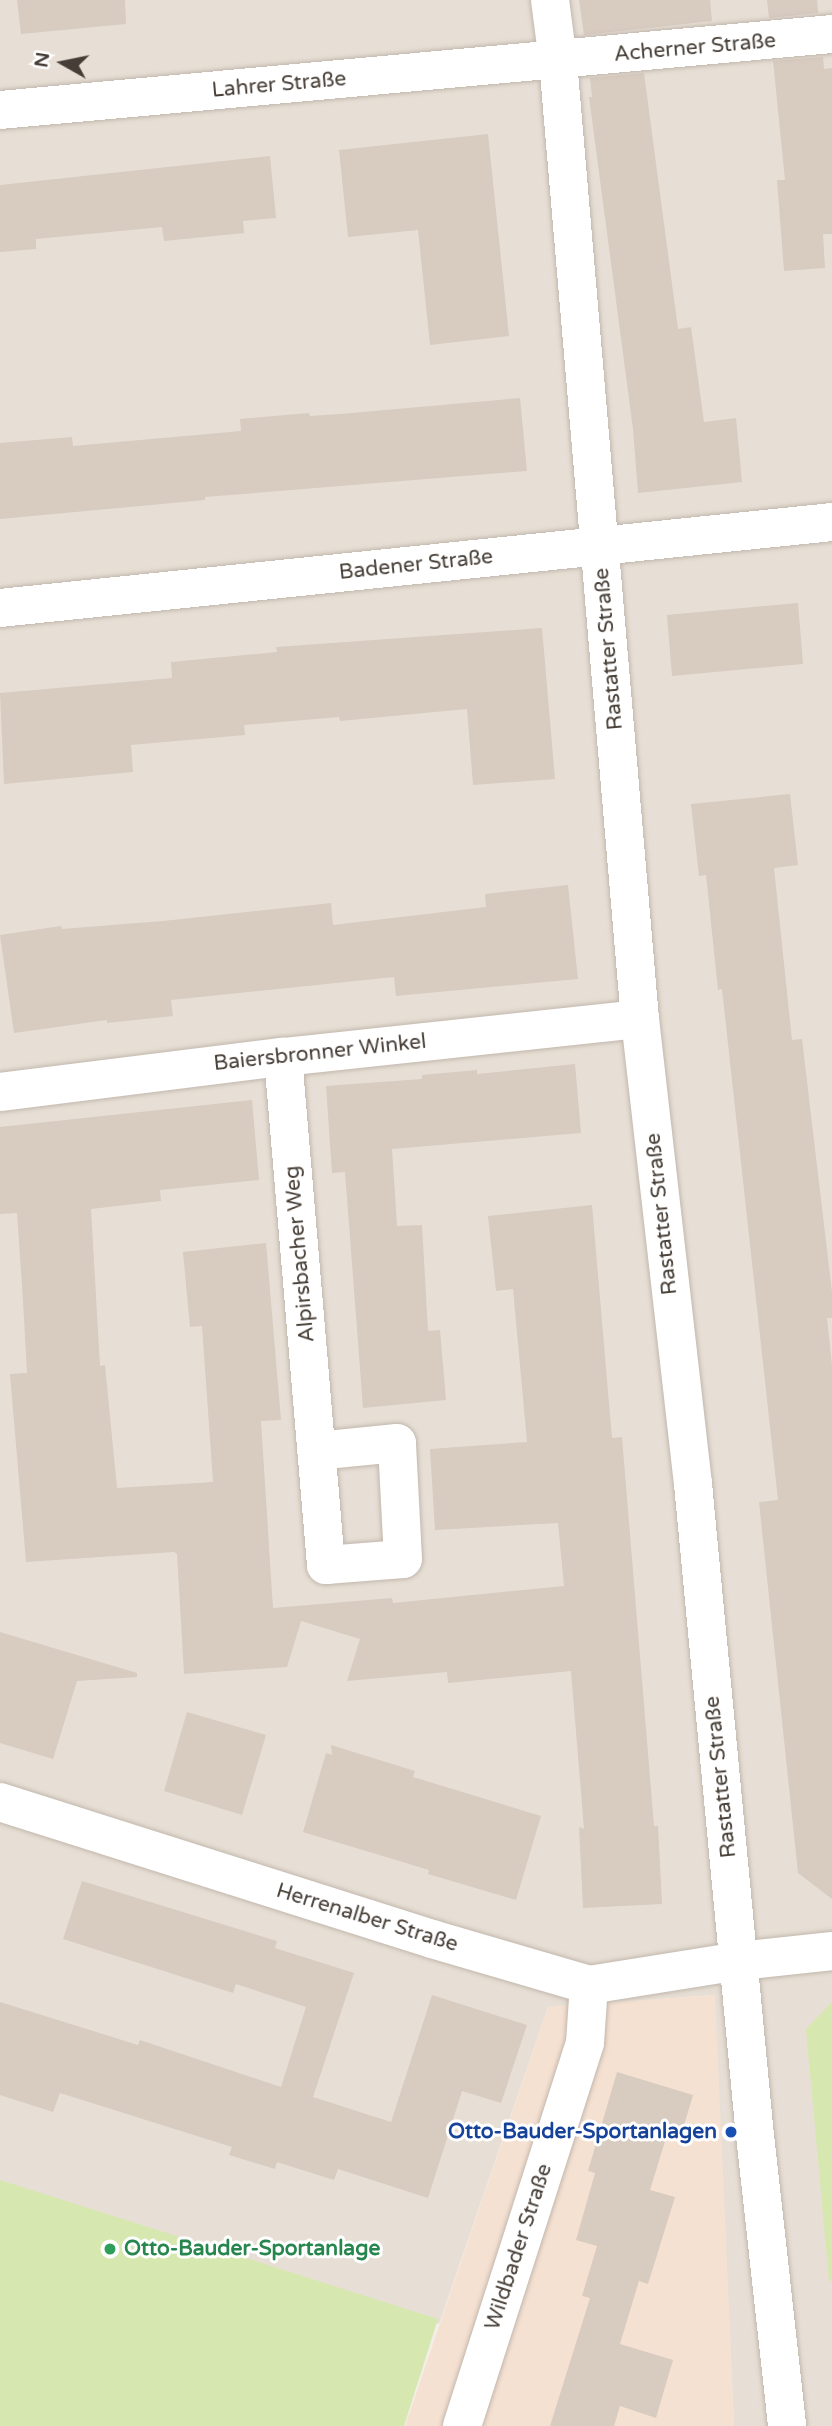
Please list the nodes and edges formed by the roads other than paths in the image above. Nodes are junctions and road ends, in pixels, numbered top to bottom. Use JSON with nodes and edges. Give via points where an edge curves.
{"nodes":[{"id":1,"x":550,"y":0,"type":"edge"},
{"id":2,"x":832,"y":34,"type":"edge"},
{"id":3,"x":558,"y":61,"type":"junction"},
{"id":4,"x":0,"y":110,"type":"edge"},
{"id":5,"x":832,"y":522,"type":"edge"},
{"id":6,"x":600,"y":546,"type":"junction"},
{"id":7,"x":0,"y":608,"type":"edge"},
{"id":8,"x":640,"y":1019,"type":"junction"},
{"id":9,"x":283,"y":1056,"type":"junction"},
{"id":10,"x":0,"y":1091,"type":"edge"},
{"id":11,"x":317,"y":1451,"type":"dead end"},
{"id":12,"x":0,"y":1802,"type":"edge"},
{"id":13,"x":832,"y":1951,"type":"edge"},
{"id":14,"x":739,"y":1961,"type":"junction"},
{"id":15,"x":589,"y":1985,"type":"junction"},
{"id":16,"x":461,"y":2426,"type":"edge"},
{"id":17,"x":787,"y":2426,"type":"edge"}],
"edges":[{"from":1,"to":3,"type":"street","name":"Rastatter Straße"},
{"from":2,"to":3,"type":"street","name":"Acherner Straße"},
{"from":3,"to":4,"type":"street","name":"Lahrer Straße"},
{"from":3,"to":6,"type":"street","name":"Rastatter Straße"},
{"from":5,"to":6,"type":"street","name":"Badener Straße"},
{"from":6,"to":7,"type":"street","name":"Badener Straße"},
{"from":6,"to":8,"type":"street","name":"Rastatter Straße"},
{"from":8,"to":9,"type":"street","name":"Baiersbronner Winkel"},
{"from":8,"to":14,"type":"street","name":"Rastatter Straße","via":[[693,1484]]},
{"from":9,"to":10,"type":"street","name":"Baiersbronner Winkel"},
{"from":9,"to":11,"type":"street","name":"Alpirsbacher Weg"},
{"from":12,"to":15,"type":"street","name":"Herrenalber Straße"},
{"from":13,"to":14,"type":"street","name":"Herrenalber Straße"},
{"from":14,"to":15,"type":"street","name":"Herrenalber Straße"},
{"from":14,"to":17,"type":"street","name":"Rastatter Straße"},
{"from":15,"to":16,"type":"street","name":"Wildbader Straße","via":[[585,2043]]}]}
